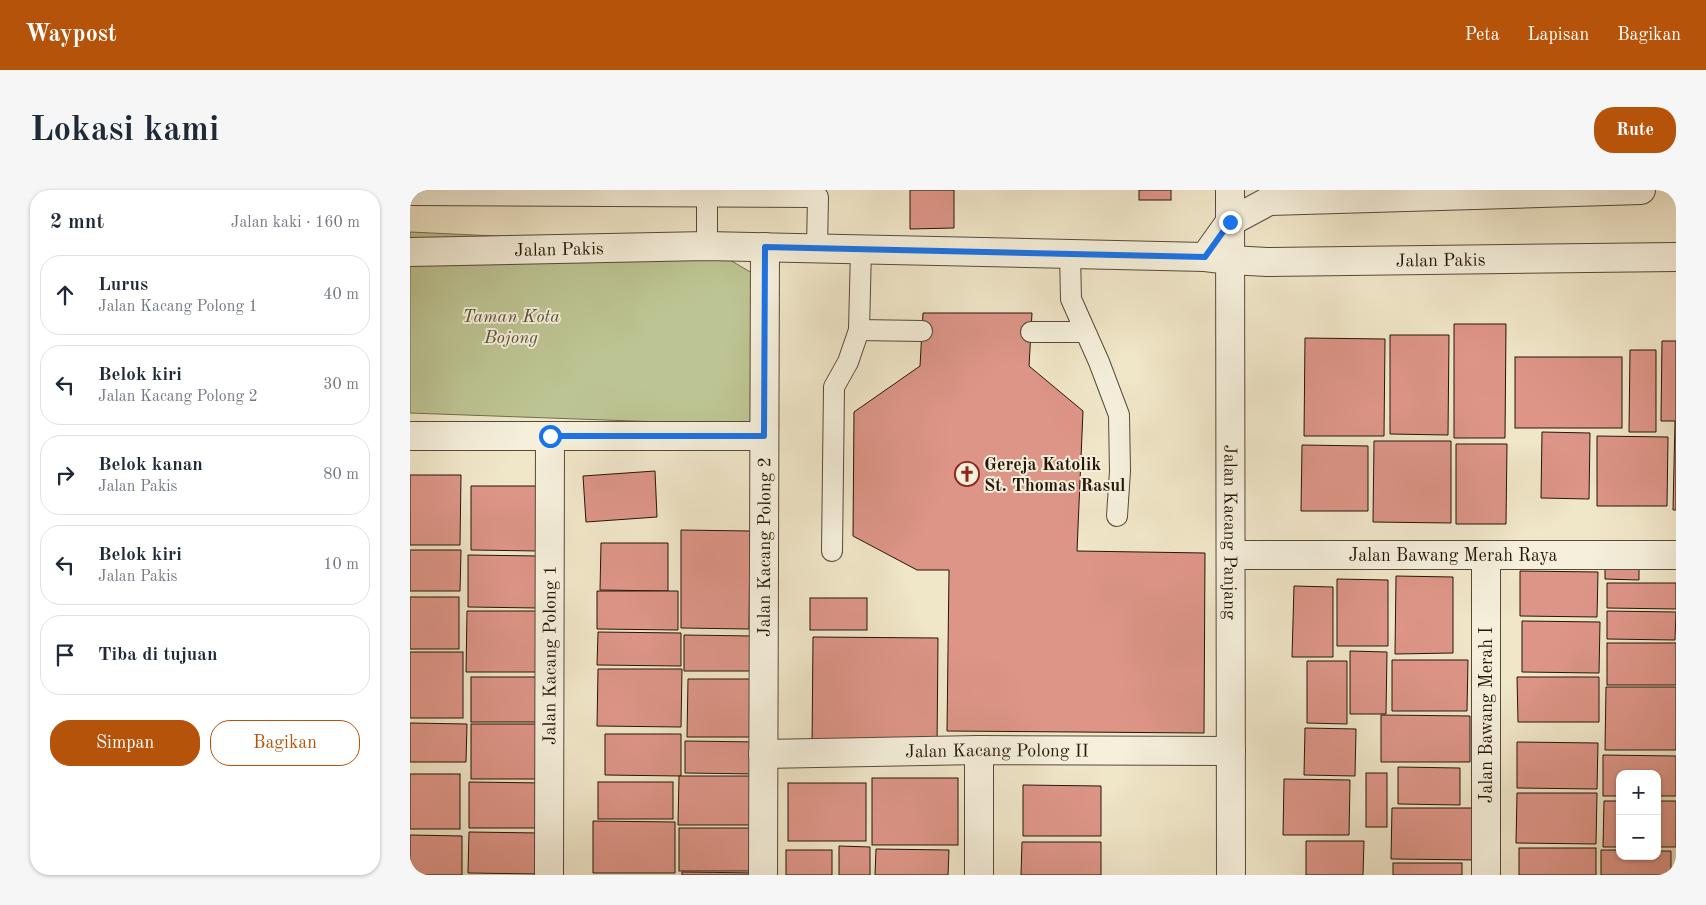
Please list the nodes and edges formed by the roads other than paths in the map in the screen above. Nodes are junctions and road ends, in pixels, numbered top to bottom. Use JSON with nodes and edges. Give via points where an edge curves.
{"nodes":[{"id":1,"x":1230,"y":190,"type":"edge"},
{"id":2,"x":1641,"y":190,"type":"edge"},
{"id":3,"x":410,"y":195,"type":"edge"},
{"id":4,"x":707,"y":196,"type":"junction"},
{"id":5,"x":1230,"y":222,"type":"junction"},
{"id":6,"x":707,"y":246,"type":"junction"},
{"id":7,"x":765,"y":247,"type":"junction"},
{"id":8,"x":817,"y":248,"type":"junction"},
{"id":9,"x":861,"y":249,"type":"junction"},
{"id":10,"x":410,"y":252,"type":"edge"},
{"id":11,"x":1070,"y":254,"type":"junction"},
{"id":12,"x":1676,"y":257,"type":"edge"},
{"id":13,"x":1218,"y":258,"type":"junction"},
{"id":14,"x":859,"y":330,"type":"junction"},
{"id":15,"x":922,"y":331,"type":"dead end"},
{"id":16,"x":1031,"y":332,"type":"dead end"},
{"id":17,"x":1086,"y":332,"type":"junction"},
{"id":18,"x":410,"y":436,"type":"edge"},
{"id":19,"x":550,"y":436,"type":"junction"},
{"id":20,"x":764,"y":436,"type":"junction"},
{"id":21,"x":1117,"y":516,"type":"dead end"},
{"id":22,"x":832,"y":551,"type":"dead end"},
{"id":23,"x":1231,"y":555,"type":"junction"},
{"id":24,"x":1486,"y":555,"type":"junction"},
{"id":25,"x":1676,"y":555,"type":"edge"},
{"id":26,"x":979,"y":750,"type":"junction"},
{"id":27,"x":1230,"y":751,"type":"junction"},
{"id":28,"x":763,"y":754,"type":"junction"},
{"id":29,"x":549,"y":875,"type":"edge"},
{"id":30,"x":763,"y":875,"type":"edge"},
{"id":31,"x":979,"y":875,"type":"edge"},
{"id":32,"x":1231,"y":875,"type":"edge"},
{"id":33,"x":1486,"y":875,"type":"edge"}],
"edges":[{"from":1,"to":5,"type":"street"},
{"from":2,"to":5,"type":"street","via":[[1269,201]]},
{"from":3,"to":4,"type":"lane"},
{"from":4,"to":6,"type":"lane"},
{"from":4,"to":8,"type":"lane","via":[[818,197]]},
{"from":5,"to":13,"type":"street"},
{"from":6,"to":7,"type":"street"},
{"from":6,"to":10,"type":"street","name":"Jalan Pakis"},
{"from":7,"to":8,"type":"street","name":"Jalan Pakis"},
{"from":7,"to":20,"type":"street","name":"Jalan Kacang Polong 2"},
{"from":8,"to":9,"type":"street","name":"Jalan Pakis"},
{"from":9,"to":11,"type":"street","name":"Jalan Pakis"},
{"from":9,"to":14,"type":"lane"},
{"from":11,"to":13,"type":"street","name":"Jalan Pakis"},
{"from":11,"to":17,"type":"lane","via":[[1071,299]]},
{"from":12,"to":13,"type":"street","name":"Jalan Pakis","via":[[1267,262]]},
{"from":13,"to":23,"type":"street","name":"Jalan Kacang Panjang"},
{"from":14,"to":15,"type":"lane"},
{"from":14,"to":22,"type":"lane","via":[[848,362],[834,387]]},
{"from":16,"to":17,"type":"lane"},
{"from":17,"to":21,"type":"lane","via":[[1119,415]]},
{"from":18,"to":19,"type":"street"},
{"from":19,"to":20,"type":"street"},
{"from":19,"to":29,"type":"street","name":"Jalan Kacang Polong 1"},
{"from":20,"to":28,"type":"street","name":"Jalan Kacang Polong 2"},
{"from":23,"to":24,"type":"street","name":"Jalan Bawang Merah Raya"},
{"from":23,"to":27,"type":"street","name":"Jalan Kacang Panjang"},
{"from":24,"to":25,"type":"street","name":"Jalan Bawang Merah Raya"},
{"from":24,"to":33,"type":"street","name":"Jalan Bawang Merah I"},
{"from":26,"to":27,"type":"street","name":"Jalan Kacang Polong II"},
{"from":26,"to":28,"type":"street","name":"Jalan Kacang Polong II"},
{"from":26,"to":31,"type":"street"},
{"from":27,"to":32,"type":"street","name":"Jalan Kacang Panjang"},
{"from":28,"to":30,"type":"street","name":"Jalan Kacang Polong 2"}]}
